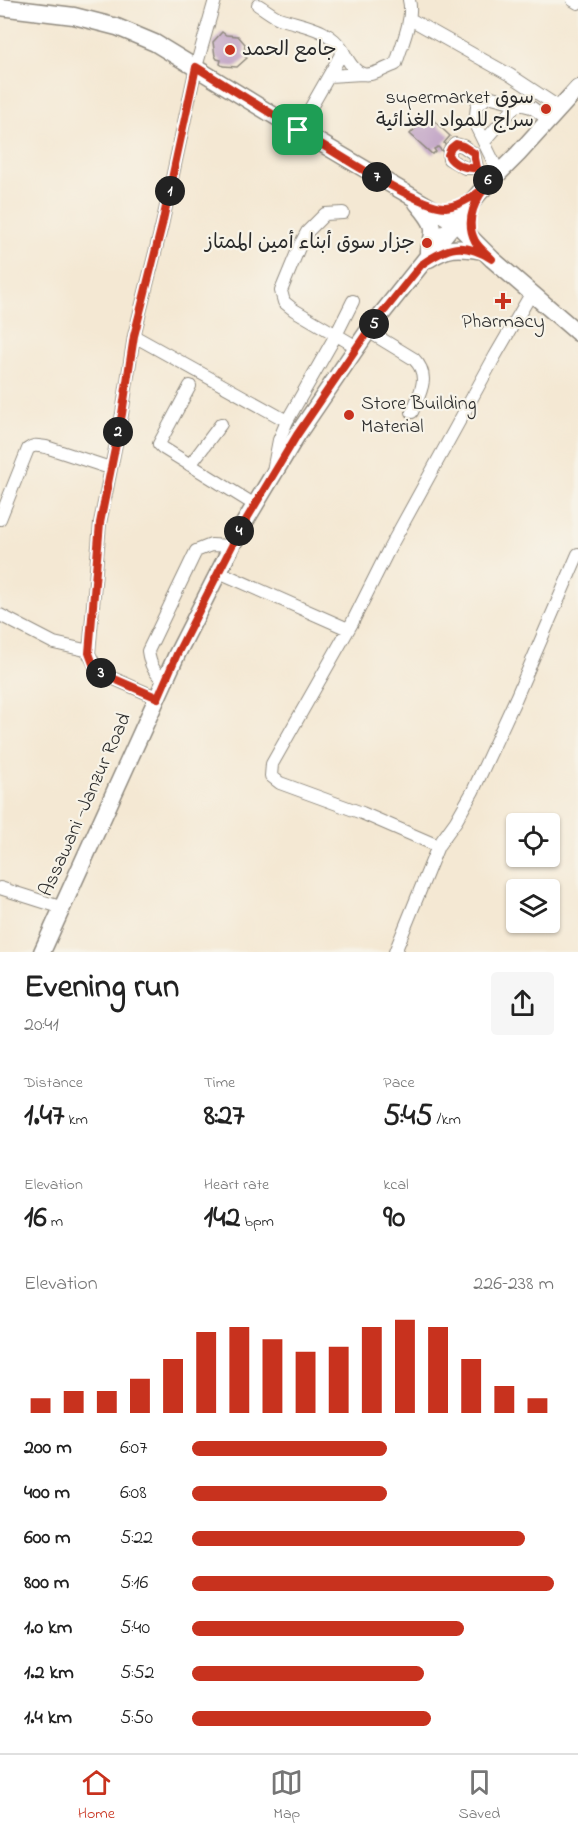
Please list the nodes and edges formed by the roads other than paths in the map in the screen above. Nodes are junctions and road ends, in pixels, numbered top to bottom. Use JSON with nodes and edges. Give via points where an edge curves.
{"nodes":[{"id":1,"x":215,"y":0,"type":"edge"},
{"id":2,"x":409,"y":0,"type":"edge"},
{"id":3,"x":573,"y":0,"type":"edge"},
{"id":4,"x":578,"y":3,"type":"edge"},
{"id":5,"x":4,"y":5,"type":"edge"},
{"id":6,"x":258,"y":5,"type":"dead end"},
{"id":7,"x":410,"y":19,"type":"junction"},
{"id":8,"x":343,"y":51,"type":"junction"},
{"id":9,"x":196,"y":67,"type":"junction"},
{"id":10,"x":362,"y":74,"type":"junction"},
{"id":11,"x":328,"y":76,"type":"junction"},
{"id":12,"x":578,"y":88,"type":"edge"},
{"id":13,"x":517,"y":104,"type":"junction"},
{"id":14,"x":555,"y":114,"type":"junction"},
{"id":15,"x":298,"y":130,"type":"junction"},
{"id":16,"x":484,"y":142,"type":"junction"},
{"id":17,"x":477,"y":168,"type":"dead end"},
{"id":18,"x":490,"y":183,"type":"junction"},
{"id":19,"x":417,"y":201,"type":"junction"},
{"id":20,"x":344,"y":213,"type":"dead end"},
{"id":21,"x":452,"y":226,"type":"junction"},
{"id":22,"x":482,"y":251,"type":"junction"},
{"id":23,"x":421,"y":265,"type":"junction"},
{"id":24,"x":531,"y":294,"type":"junction"},
{"id":25,"x":353,"y":301,"type":"dead end"},
{"id":26,"x":368,"y":331,"type":"junction"},
{"id":27,"x":578,"y":333,"type":"edge"},
{"id":28,"x":336,"y":335,"type":"junction"},
{"id":29,"x":134,"y":336,"type":"junction"},
{"id":30,"x":357,"y":347,"type":"junction"},
{"id":31,"x":190,"y":386,"type":"dead end"},
{"id":32,"x":412,"y":412,"type":"dead end"},
{"id":33,"x":287,"y":422,"type":"junction"},
{"id":34,"x":221,"y":424,"type":"dead end"},
{"id":35,"x":190,"y":465,"type":"junction"},
{"id":36,"x":110,"y":468,"type":"junction"},
{"id":37,"x":271,"y":478,"type":"junction"},
{"id":38,"x":255,"y":505,"type":"junction"},
{"id":39,"x":0,"y":519,"type":"edge"},
{"id":40,"x":232,"y":546,"type":"junction"},
{"id":41,"x":578,"y":555,"type":"edge"},
{"id":42,"x":219,"y":572,"type":"junction"},
{"id":43,"x":0,"y":615,"type":"edge"},
{"id":44,"x":348,"y":629,"type":"junction"},
{"id":45,"x":89,"y":653,"type":"junction"},
{"id":46,"x":165,"y":682,"type":"junction"},
{"id":47,"x":158,"y":698,"type":"junction"},
{"id":48,"x":438,"y":846,"type":"junction"},
{"id":49,"x":0,"y":888,"type":"edge"},
{"id":50,"x":63,"y":908,"type":"junction"},
{"id":51,"x":42,"y":952,"type":"edge"},
{"id":52,"x":395,"y":952,"type":"edge"}],
"edges":[{"from":1,"to":9,"type":"street"},
{"from":2,"to":7,"type":"street"},
{"from":3,"to":4,"type":"street"},
{"from":5,"to":9,"type":"main road","via":[[117,27]]},
{"from":6,"to":8,"type":"street","via":[[277,17],[336,40]]},
{"from":7,"to":10,"type":"street","via":[[396,64],[371,76]]},
{"from":7,"to":14,"type":"street","via":[[510,75]]},
{"from":8,"to":10,"type":"street","via":[[350,65]]},
{"from":8,"to":11,"type":"street"},
{"from":9,"to":15,"type":"main road"},
{"from":9,"to":29,"type":"street"},
{"from":10,"to":11,"type":"street"},
{"from":11,"to":15,"type":"street"},
{"from":12,"to":14,"type":"main road","name":"Assawani -Janzur Road"},
{"from":13,"to":14,"type":"street"},
{"from":13,"to":16,"type":"street"},
{"from":13,"to":16,"type":"street","via":[[488,96],[477,106],[475,124]]},
{"from":14,"to":18,"type":"main road","name":"Assawani -Janzur Road"},
{"from":15,"to":19,"type":"main road"},
{"from":16,"to":18,"type":"street"},
{"from":17,"to":18,"type":"street"},
{"from":18,"to":19,"type":"main road","via":[[448,207]]},
{"from":18,"to":21,"type":"main road","name":"Assawani -Janzur Road"},
{"from":18,"to":22,"type":"main road","via":[[471,220],[471,231]]},
{"from":19,"to":21,"type":"main road"},
{"from":19,"to":23,"type":"main road","via":[[434,229]]},
{"from":20,"to":28,"type":"street","via":[[325,214],[307,232],[281,291],[284,302],[294,310]]},
{"from":21,"to":22,"type":"main road"},
{"from":21,"to":23,"type":"main road","name":"Assawani -Janzur Road"},
{"from":22,"to":23,"type":"main road","via":[[447,249]]},
{"from":22,"to":24,"type":"main road"},
{"from":23,"to":26,"type":"main road","name":"Assawani -Janzur Road"},
{"from":24,"to":27,"type":"main road"},
{"from":24,"to":44,"type":"street"},
{"from":25,"to":28,"type":"street"},
{"from":26,"to":30,"type":"main road","name":"Assawani -Janzur Road"},
{"from":26,"to":32,"type":"street","via":[[420,365],[424,385]]},
{"from":28,"to":30,"type":"street"},
{"from":28,"to":33,"type":"street"},
{"from":29,"to":33,"type":"street"},
{"from":29,"to":36,"type":"street"},
{"from":30,"to":37,"type":"main road","name":"Assawani -Janzur Road"},
{"from":31,"to":35,"type":"street","via":[[159,444]]},
{"from":33,"to":37,"type":"street"},
{"from":34,"to":35,"type":"street"},
{"from":35,"to":38,"type":"street"},
{"from":36,"to":39,"type":"street","via":[[31,446]]},
{"from":36,"to":45,"type":"street","via":[[100,523]]},
{"from":37,"to":38,"type":"main road","name":"Assawani -Janzur Road"},
{"from":38,"to":40,"type":"main road","name":"Assawani -Janzur Road"},
{"from":40,"to":42,"type":"main road","name":"Assawani -Janzur Road"},
{"from":40,"to":46,"type":"street","via":[[211,545],[196,551],[148,651],[150,665]]},
{"from":41,"to":48,"type":"street","via":[[473,791]]},
{"from":42,"to":44,"type":"street"},
{"from":42,"to":46,"type":"main road","name":"Assawani -Janzur Road"},
{"from":43,"to":45,"type":"street","via":[[54,642]]},
{"from":44,"to":48,"type":"street","via":[[272,764],[271,776]]},
{"from":45,"to":47,"type":"street","via":[[103,674]]},
{"from":46,"to":47,"type":"main road","name":"Assawani -Janzur Road"},
{"from":47,"to":50,"type":"main road","name":"Assawani -Janzur Road"},
{"from":48,"to":52,"type":"street"},
{"from":49,"to":50,"type":"street"},
{"from":50,"to":51,"type":"main road","name":"Assawani -Janzur Road"}]}
